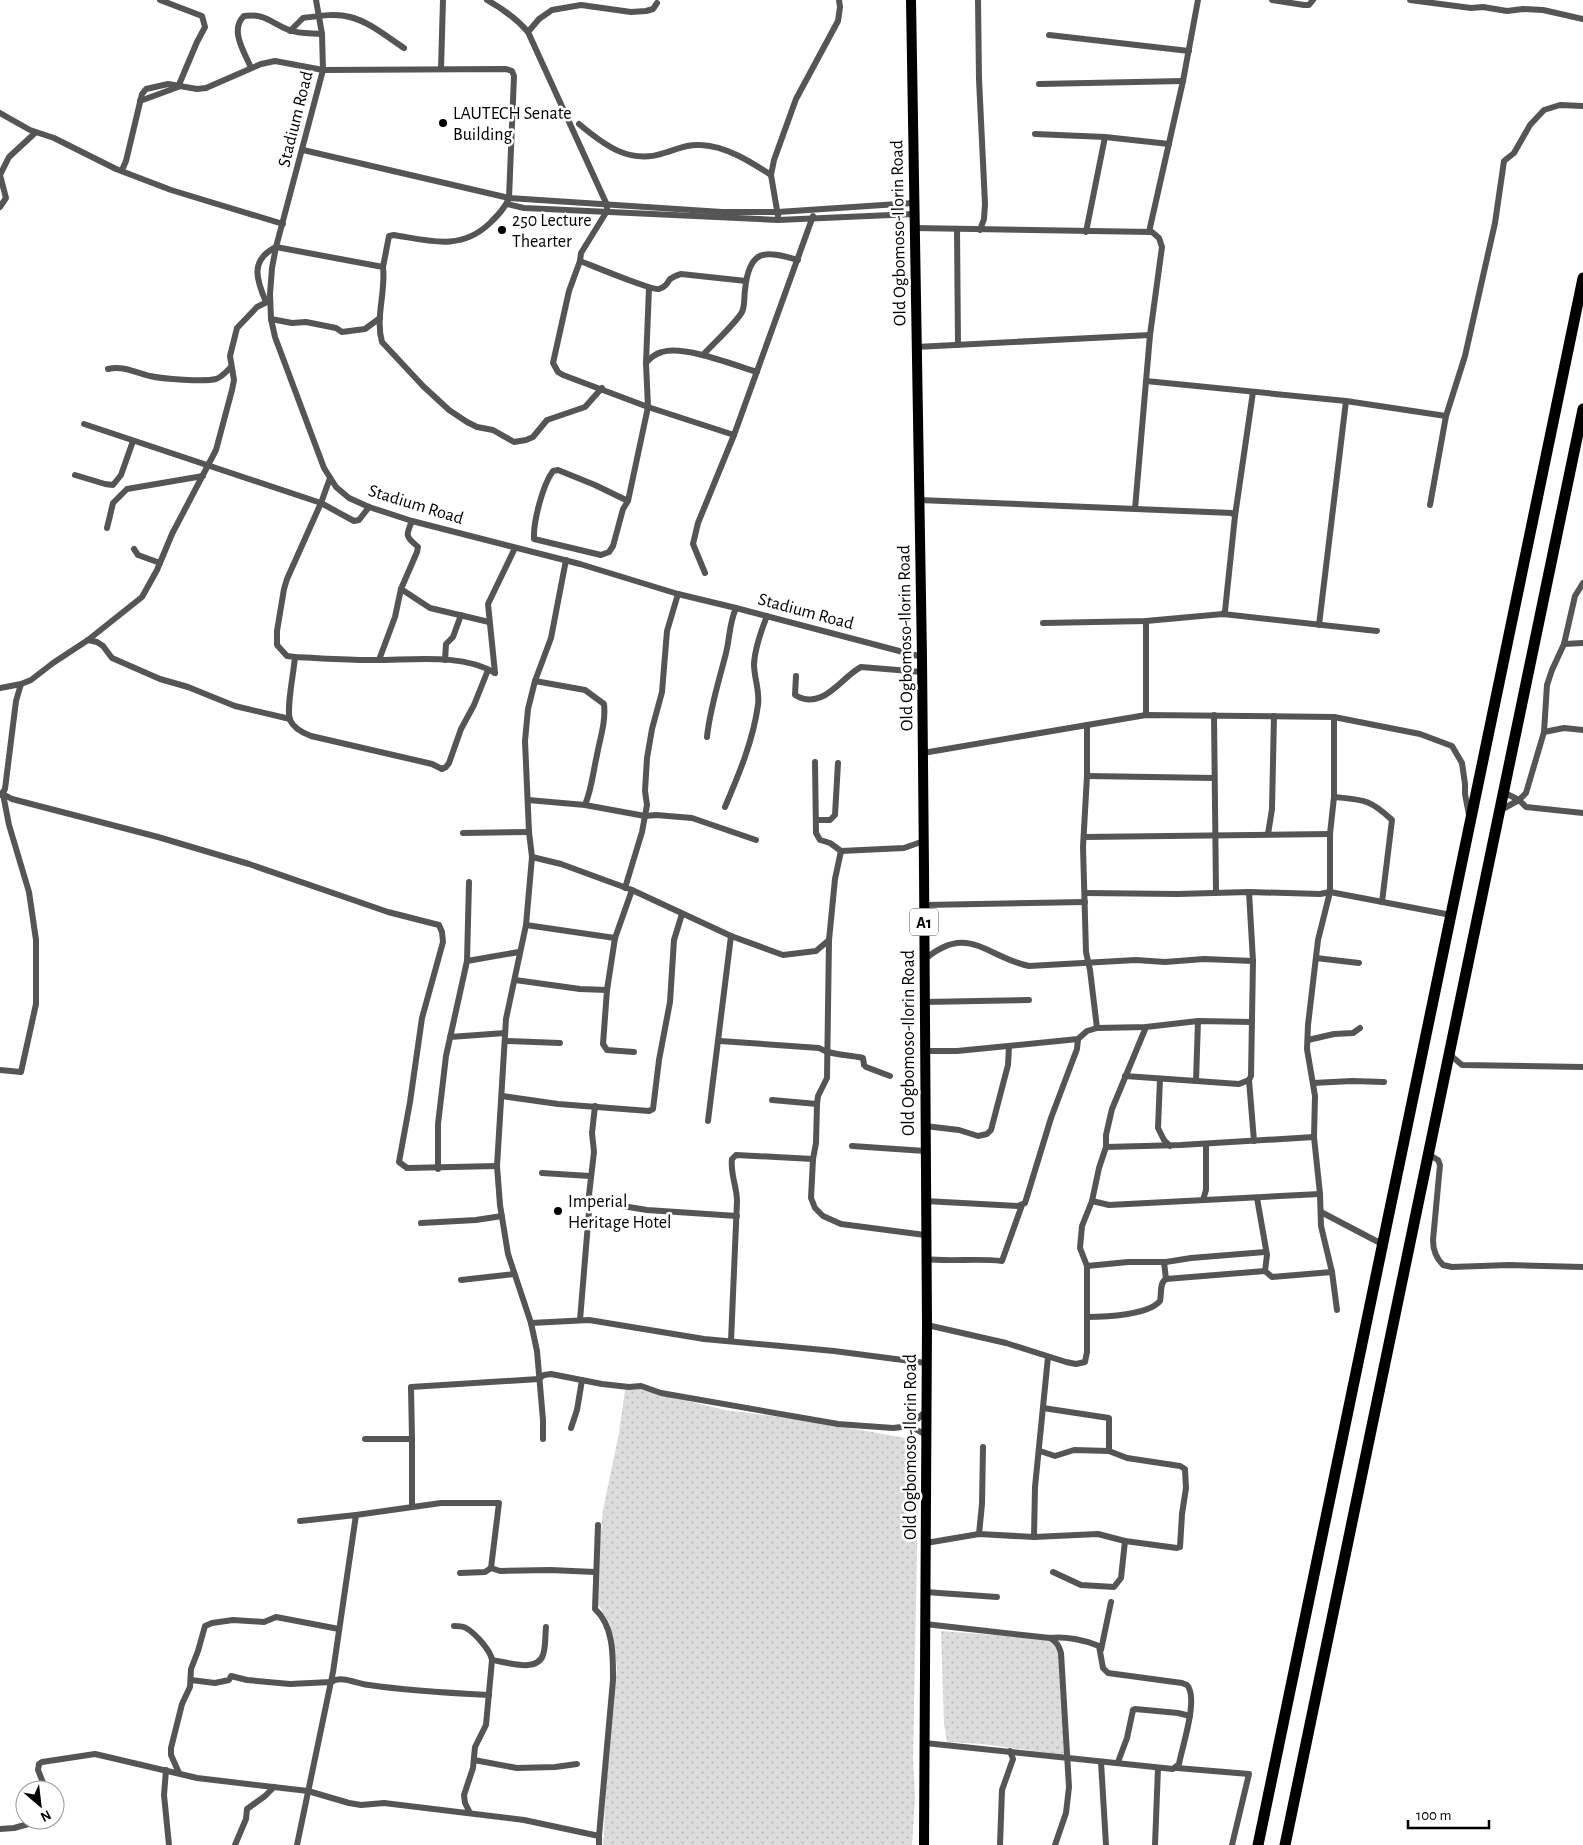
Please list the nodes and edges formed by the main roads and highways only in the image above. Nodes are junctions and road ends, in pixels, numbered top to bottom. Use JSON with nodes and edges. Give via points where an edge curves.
{"nodes":[{"id":1,"x":911,"y":0,"type":"edge"},
{"id":2,"x":1583,"y":278,"type":"edge"},
{"id":3,"x":1583,"y":409,"type":"edge"},
{"id":4,"x":924,"y":1845,"type":"edge"},
{"id":5,"x":1258,"y":1845,"type":"edge"},
{"id":6,"x":1285,"y":1845,"type":"edge"}],
"edges":[{"from":1,"to":4,"type":"highway","name":"Old Ogbomoso-Ilorin Road","number":"A1","via":[[924,841],[927,1325]]},
{"from":2,"to":5,"type":"highway"},
{"from":3,"to":6,"type":"highway"}]}
